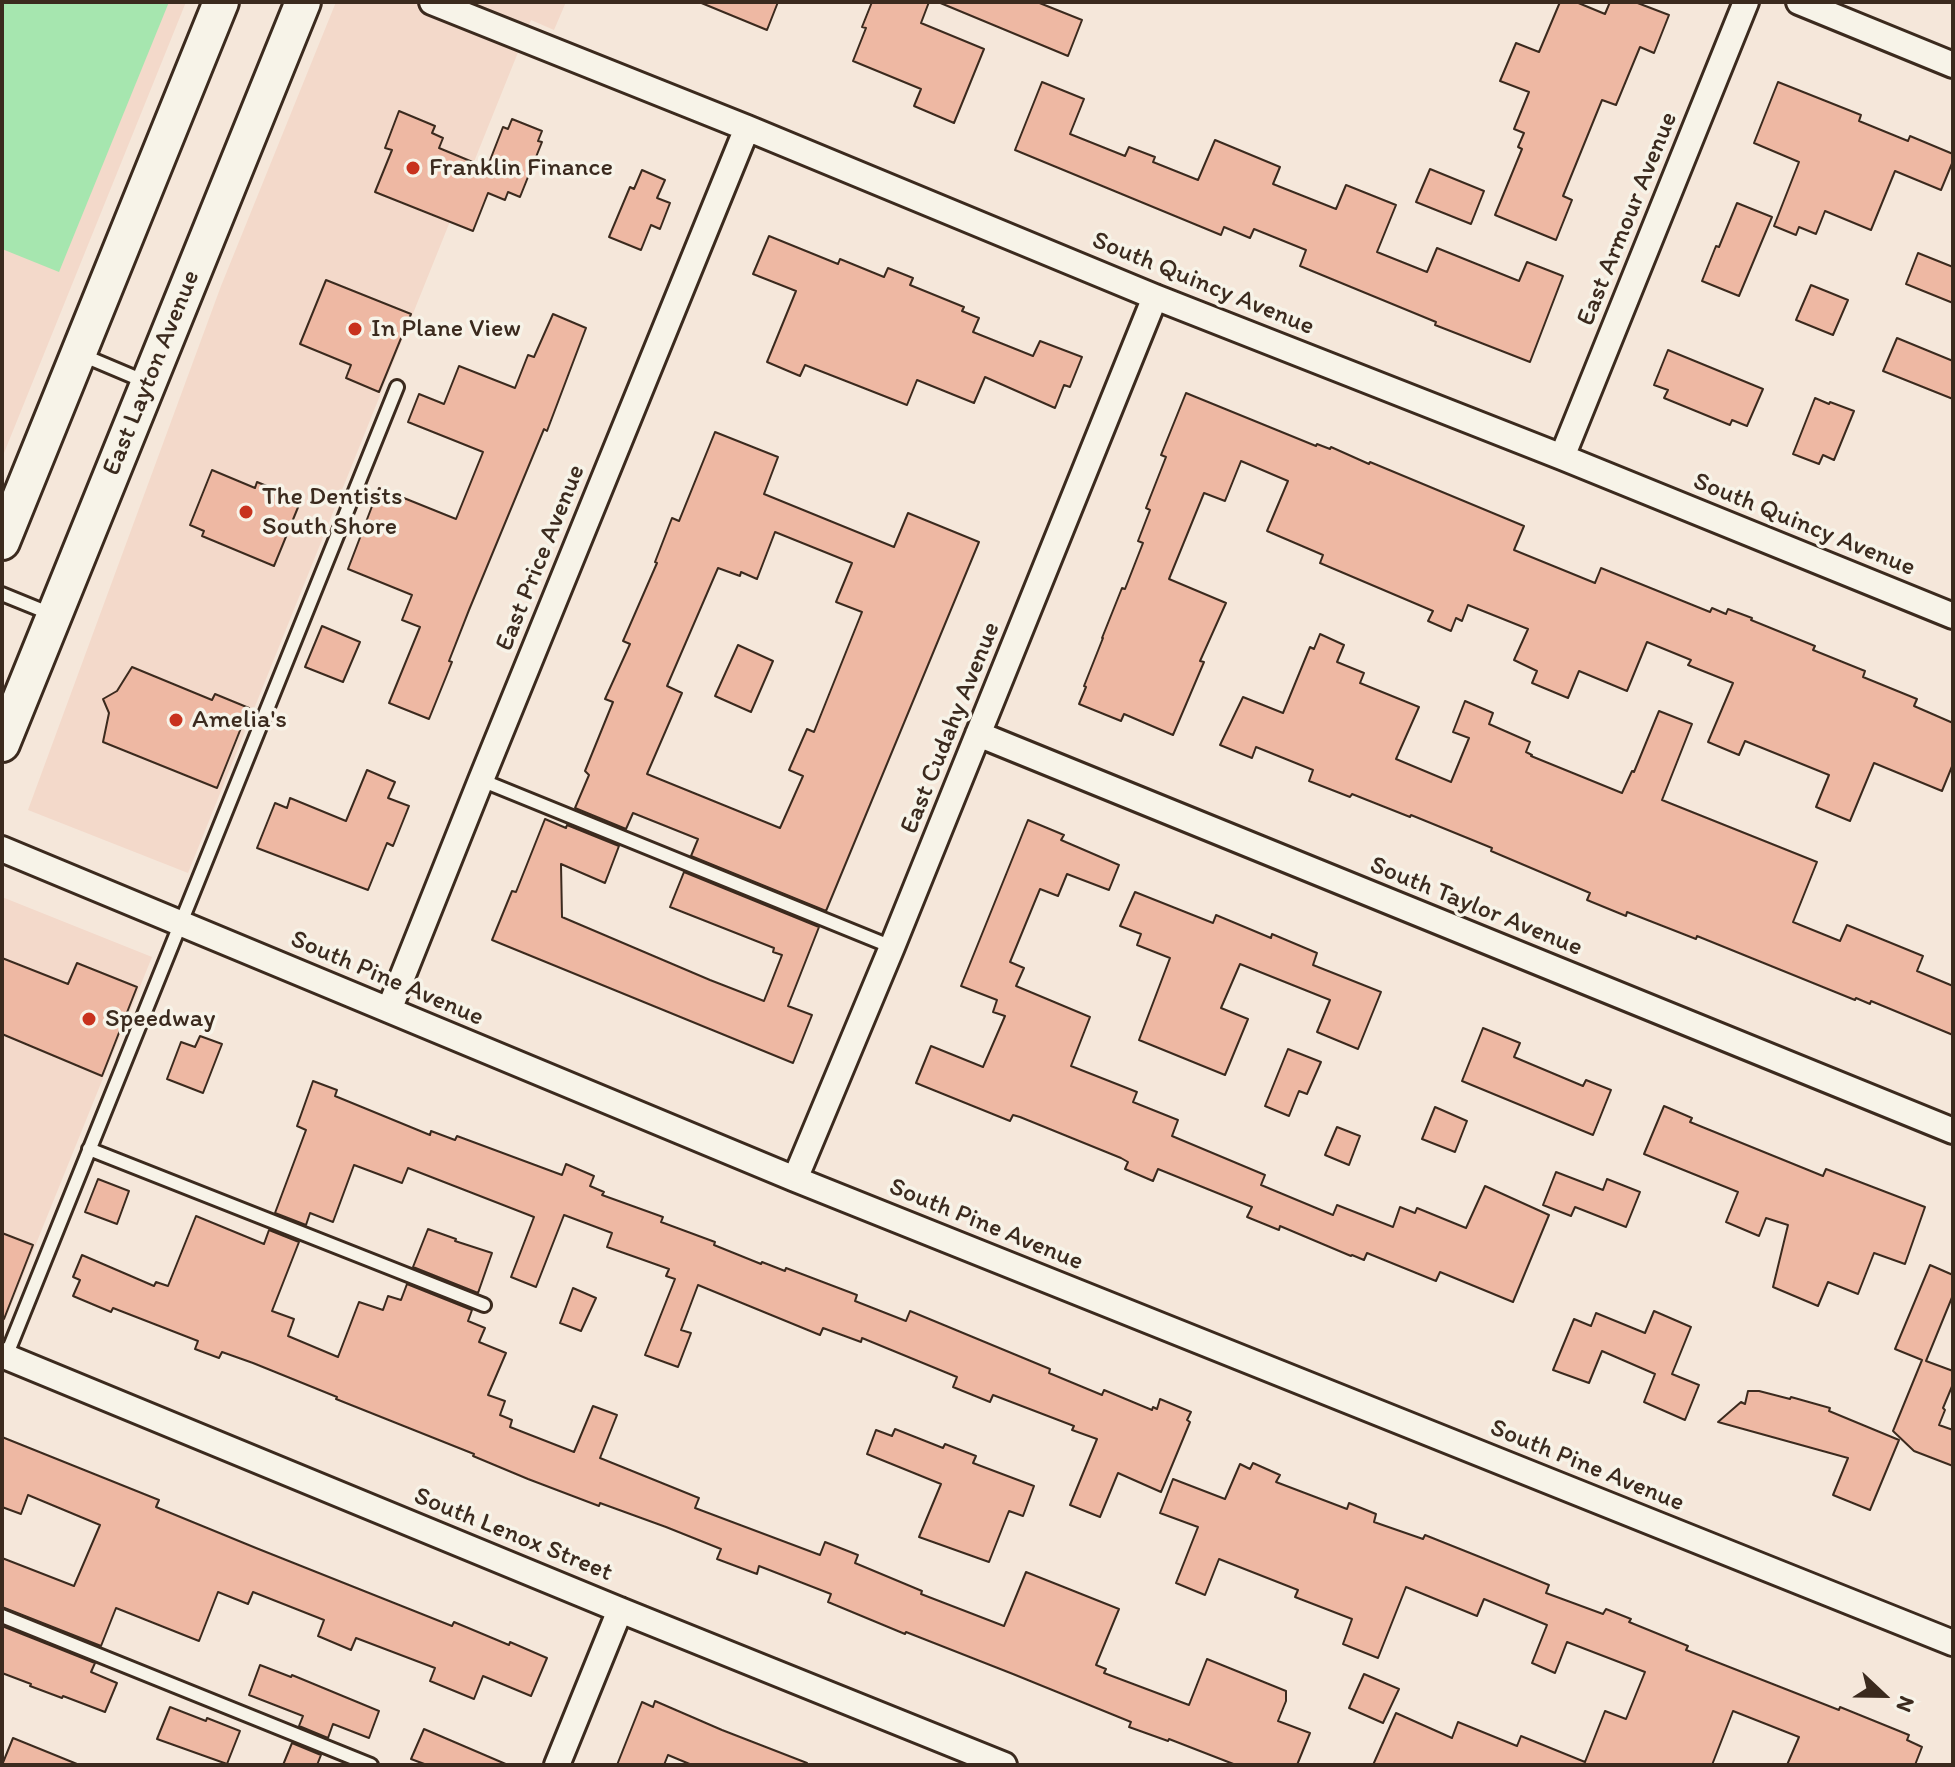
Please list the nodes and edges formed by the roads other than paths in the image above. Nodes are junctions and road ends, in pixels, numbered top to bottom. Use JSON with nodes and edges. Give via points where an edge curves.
{"nodes":[{"id":1,"x":221,"y":2,"type":"edge"},
{"id":2,"x":303,"y":2,"type":"edge"},
{"id":3,"x":432,"y":2,"type":"edge"},
{"id":4,"x":1746,"y":2,"type":"edge"},
{"id":5,"x":1799,"y":2,"type":"edge"},
{"id":6,"x":1953,"y":65,"type":"edge"},
{"id":7,"x":747,"y":128,"type":"junction"},
{"id":8,"x":1155,"y":297,"type":"junction"},
{"id":9,"x":79,"y":354,"type":"junction"},
{"id":10,"x":147,"y":383,"type":"junction"},
{"id":11,"x":397,"y":387,"type":"dead end"},
{"id":12,"x":1562,"y":457,"type":"junction"},
{"id":13,"x":2,"y":542,"type":"edge"},
{"id":14,"x":2,"y":594,"type":"edge"},
{"id":15,"x":53,"y":615,"type":"junction"},
{"id":16,"x":1953,"y":616,"type":"edge"},
{"id":17,"x":978,"y":734,"type":"junction"},
{"id":18,"x":2,"y":744,"type":"edge"},
{"id":19,"x":481,"y":780,"type":"junction"},
{"id":20,"x":2,"y":849,"type":"edge"},
{"id":21,"x":181,"y":924,"type":"junction"},
{"id":22,"x":892,"y":947,"type":"junction"},
{"id":23,"x":389,"y":1010,"type":"junction"},
{"id":24,"x":1953,"y":1131,"type":"edge"},
{"id":25,"x":89,"y":1149,"type":"junction"},
{"id":26,"x":795,"y":1179,"type":"junction"},
{"id":27,"x":484,"y":1305,"type":"dead end"},
{"id":28,"x":3,"y":1359,"type":"edge"},
{"id":29,"x":620,"y":1610,"type":"junction"},
{"id":30,"x":2,"y":1616,"type":"edge"},
{"id":31,"x":1953,"y":1643,"type":"edge"},
{"id":32,"x":371,"y":1765,"type":"edge"},
{"id":33,"x":557,"y":1765,"type":"edge"},
{"id":34,"x":1004,"y":1765,"type":"edge"}],
"edges":[{"from":1,"to":9,"type":"main road"},
{"from":2,"to":10,"type":"main road","name":"East Layton Avenue"},
{"from":3,"to":7,"type":"street","name":"South Quincy Avenue"},
{"from":4,"to":12,"type":"street","name":"East Armour Avenue"},
{"from":5,"to":6,"type":"street"},
{"from":7,"to":8,"type":"street","name":"South Quincy Avenue"},
{"from":7,"to":19,"type":"street","name":"East Price Avenue"},
{"from":8,"to":12,"type":"street","name":"South Quincy Avenue"},
{"from":8,"to":17,"type":"street","name":"East Cudahy Avenue"},
{"from":9,"to":10,"type":"lane"},
{"from":9,"to":13,"type":"main road"},
{"from":10,"to":15,"type":"main road","name":"East Layton Avenue"},
{"from":11,"to":21,"type":"lane"},
{"from":12,"to":16,"type":"street","name":"South Quincy Avenue"},
{"from":14,"to":15,"type":"lane"},
{"from":15,"to":18,"type":"main road","name":"East Layton Avenue"},
{"from":17,"to":22,"type":"street","name":"East Cudahy Avenue"},
{"from":17,"to":24,"type":"street","name":"South Taylor Avenue"},
{"from":19,"to":22,"type":"lane"},
{"from":19,"to":23,"type":"street","name":"East Price Avenue"},
{"from":20,"to":21,"type":"street","name":"South Pine Avenue"},
{"from":21,"to":23,"type":"street","name":"South Pine Avenue"},
{"from":21,"to":25,"type":"lane"},
{"from":22,"to":26,"type":"street","name":"East Cudahy Avenue"},
{"from":23,"to":26,"type":"street","name":"South Pine Avenue"},
{"from":25,"to":27,"type":"lane"},
{"from":25,"to":28,"type":"lane"},
{"from":26,"to":31,"type":"street","name":"South Pine Avenue"},
{"from":28,"to":29,"type":"street","name":"South Lenox Street"},
{"from":29,"to":33,"type":"street"},
{"from":29,"to":34,"type":"street","name":"South Lenox Street"},
{"from":30,"to":32,"type":"lane"}]}
